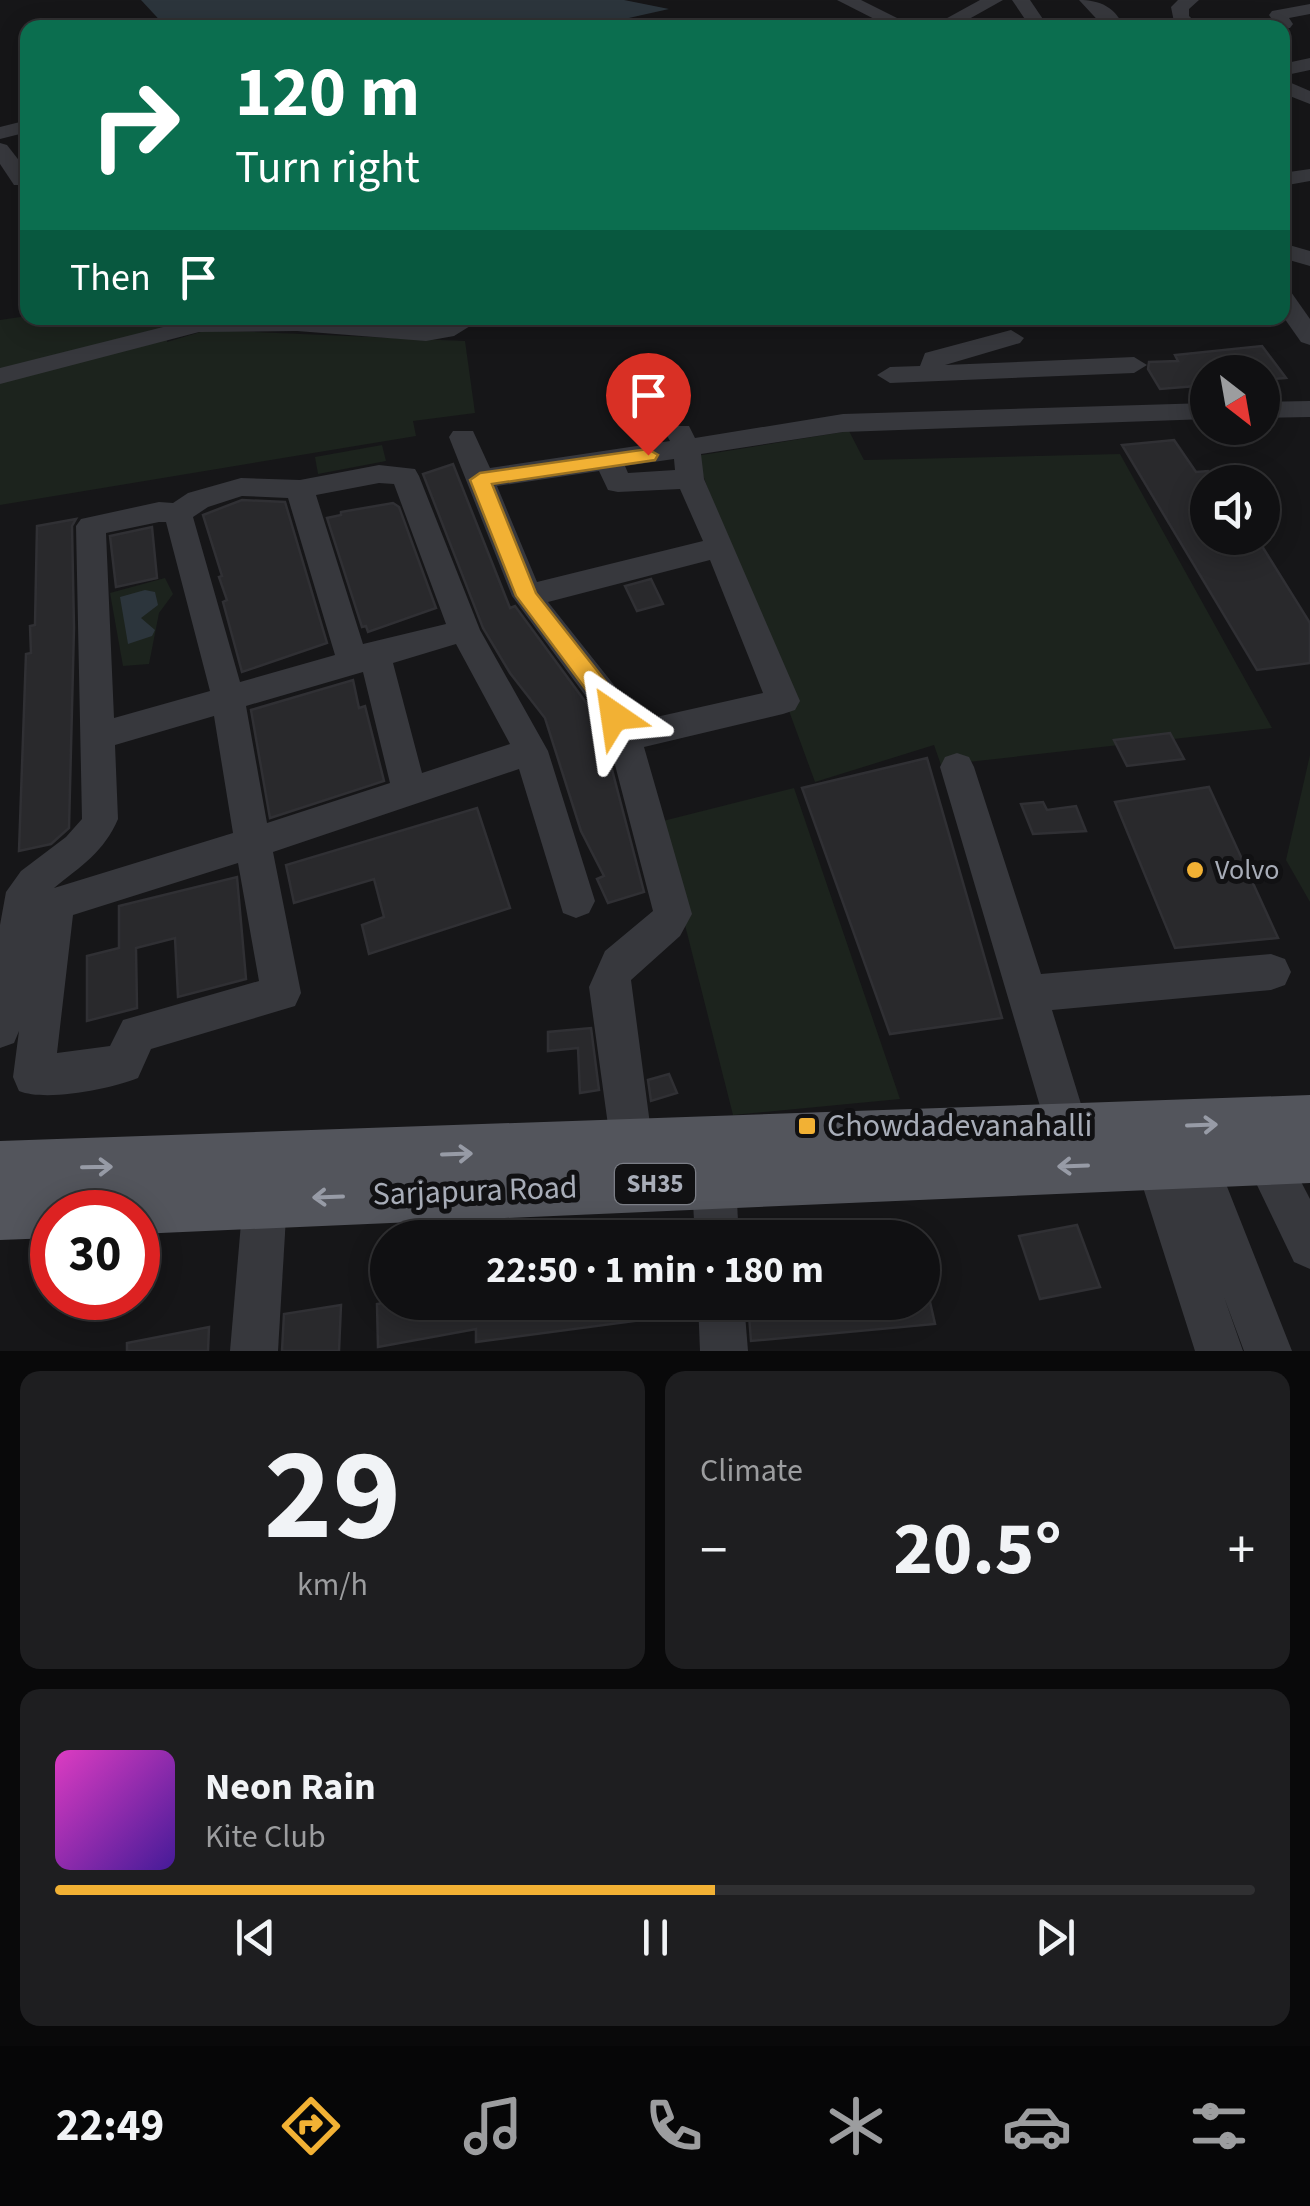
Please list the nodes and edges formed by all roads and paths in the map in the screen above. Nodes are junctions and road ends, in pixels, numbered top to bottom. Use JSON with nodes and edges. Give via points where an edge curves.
{"nodes":[{"id":1,"x":846,"y":0,"type":"edge"},
{"id":2,"x":994,"y":0,"type":"edge"},
{"id":3,"x":1088,"y":0,"type":"edge"},
{"id":4,"x":1190,"y":0,"type":"edge"},
{"id":5,"x":1310,"y":9,"type":"edge"},
{"id":6,"x":890,"y":20,"type":"edge"},
{"id":7,"x":954,"y":20,"type":"edge"},
{"id":8,"x":1112,"y":20,"type":"edge"},
{"id":9,"x":1183,"y":20,"type":"edge"},
{"id":10,"x":1281,"y":20,"type":"edge"},
{"id":11,"x":0,"y":150,"type":"edge"},
{"id":12,"x":20,"y":177,"type":"edge"},
{"id":13,"x":1290,"y":309,"type":"edge"},
{"id":14,"x":199,"y":325,"type":"edge"},
{"id":15,"x":310,"y":325,"type":"edge"},
{"id":16,"x":458,"y":325,"type":"edge"},
{"id":17,"x":1310,"y":337,"type":"edge"},
{"id":18,"x":1011,"y":338,"type":"dead end"},
{"id":19,"x":936,"y":374,"type":"junction"},
{"id":20,"x":0,"y":376,"type":"edge"},
{"id":21,"x":890,"y":376,"type":"dead end"},
{"id":22,"x":1310,"y":409,"type":"edge"},
{"id":23,"x":1280,"y":410,"type":"edge"},
{"id":24,"x":1190,"y":411,"type":"edge"},
{"id":25,"x":1160,"y":412,"type":"junction"},
{"id":26,"x":463,"y":438,"type":"dead end"},
{"id":27,"x":685,"y":454,"type":"junction"},
{"id":28,"x":480,"y":480,"type":"junction"},
{"id":29,"x":300,"y":489,"type":"junction"},
{"id":30,"x":178,"y":513,"type":"junction"},
{"id":31,"x":720,"y":547,"type":"junction"},
{"id":32,"x":527,"y":596,"type":"junction"},
{"id":33,"x":464,"y":630,"type":"junction"},
{"id":34,"x":363,"y":656,"type":"junction"},
{"id":35,"x":228,"y":698,"type":"junction"},
{"id":36,"x":96,"y":737,"type":"junction"},
{"id":37,"x":624,"y":738,"type":"junction"},
{"id":38,"x":531,"y":751,"type":"junction"},
{"id":39,"x":957,"y":766,"type":"dead end"},
{"id":40,"x":408,"y":788,"type":"junction"},
{"id":41,"x":252,"y":843,"type":"junction"},
{"id":42,"x":576,"y":901,"type":"dead end"},
{"id":43,"x":1271,"y":972,"type":"dead end"},
{"id":44,"x":1027,"y":994,"type":"junction"},
{"id":45,"x":0,"y":1029,"type":"edge"},
{"id":46,"x":1310,"y":1121,"type":"edge"},
{"id":47,"x":1068,"y":1130,"type":"junction"},
{"id":48,"x":632,"y":1147,"type":"junction"},
{"id":49,"x":1288,"y":1158,"type":"edge"},
{"id":50,"x":713,"y":1162,"type":"junction"},
{"id":51,"x":1176,"y":1162,"type":"junction"},
{"id":52,"x":0,"y":1168,"type":"edge"},
{"id":53,"x":265,"y":1200,"type":"junction"},
{"id":54,"x":0,"y":1213,"type":"edge"},
{"id":55,"x":717,"y":1220,"type":"edge"},
{"id":56,"x":1310,"y":1246,"type":"edge"},
{"id":57,"x":722,"y":1320,"type":"edge"},
{"id":58,"x":254,"y":1351,"type":"edge"},
{"id":59,"x":724,"y":1351,"type":"edge"},
{"id":60,"x":1219,"y":1351,"type":"edge"},
{"id":61,"x":1268,"y":1351,"type":"edge"}],
"edges":[{"from":1,"to":6,"type":"street"},
{"from":2,"to":7,"type":"street"},
{"from":3,"to":8,"type":"street"},
{"from":4,"to":9,"type":"street","via":[[1180,7]]},
{"from":5,"to":10,"type":"street","via":[[1278,15]]},
{"from":11,"to":12,"type":"street"},
{"from":13,"to":17,"type":"street"},
{"from":14,"to":20,"type":"street"},
{"from":15,"to":16,"type":"street","via":[[426,334]]},
{"from":18,"to":19,"type":"street","via":[[931,359]]},
{"from":19,"to":21,"type":"street"},
{"from":19,"to":25,"type":"street","via":[[1130,356]]},
{"from":22,"to":23,"type":"street"},
{"from":24,"to":25,"type":"street"},
{"from":25,"to":27,"type":"street","via":[[843,424]]},
{"from":26,"to":28,"type":"street"},
{"from":27,"to":28,"type":"street","via":[[618,483],[609,460]]},
{"from":27,"to":31,"type":"street"},
{"from":28,"to":32,"type":"street"},
{"from":29,"to":30,"type":"street","via":[[240,487]]},
{"from":29,"to":33,"type":"street","via":[[378,474],[405,476]]},
{"from":29,"to":34,"type":"street"},
{"from":30,"to":35,"type":"street"},
{"from":30,"to":36,"type":"street","via":[[91,526]]},
{"from":31,"to":32,"type":"street"},
{"from":31,"to":37,"type":"street","via":[[783,701]]},
{"from":32,"to":37,"type":"street","via":[[602,694]]},
{"from":33,"to":34,"type":"street"},
{"from":33,"to":38,"type":"street"},
{"from":34,"to":35,"type":"street"},
{"from":34,"to":40,"type":"street"},
{"from":35,"to":36,"type":"street"},
{"from":35,"to":41,"type":"street"},
{"from":36,"to":45,"type":"street","via":[[98,828],[26,892]]},
{"from":37,"to":48,"type":"street","via":[[672,914],[667,926],[610,974]]},
{"from":38,"to":40,"type":"street"},
{"from":38,"to":42,"type":"street"},
{"from":39,"to":44,"type":"street"},
{"from":40,"to":41,"type":"street"},
{"from":41,"to":41,"type":"street","via":[[281,993],[137,1034],[123,1064],[34,1077],[54,904]]},
{"from":43,"to":44,"type":"street"},
{"from":44,"to":47,"type":"street"},
{"from":47,"to":46,"type":"main road","name":"Sarjapura Road","one_way":true},
{"from":47,"to":50,"type":"main road","name":"Sarjapura Road"},
{"from":48,"to":50,"type":"main road","name":"Sarjapura Road"},
{"from":52,"to":48,"type":"main road","name":"Sarjapura Road","one_way":true},
{"from":49,"to":51,"type":"main road","name":"Sarjapura Road","number":"SH35"},
{"from":49,"to":56,"type":"street"},
{"from":51,"to":50,"type":"main road","name":"Sarjapura Road","number":"SH35","one_way":true},
{"from":50,"to":53,"type":"main road","name":"Sarjapura Road","number":"SH35","one_way":true},
{"from":50,"to":55,"type":"street"},
{"from":51,"to":60,"type":"street"},
{"from":51,"to":61,"type":"street"},
{"from":53,"to":54,"type":"main road","name":"Sarjapura Road","number":"SH35"},
{"from":53,"to":58,"type":"street"},
{"from":57,"to":59,"type":"street"}]}
